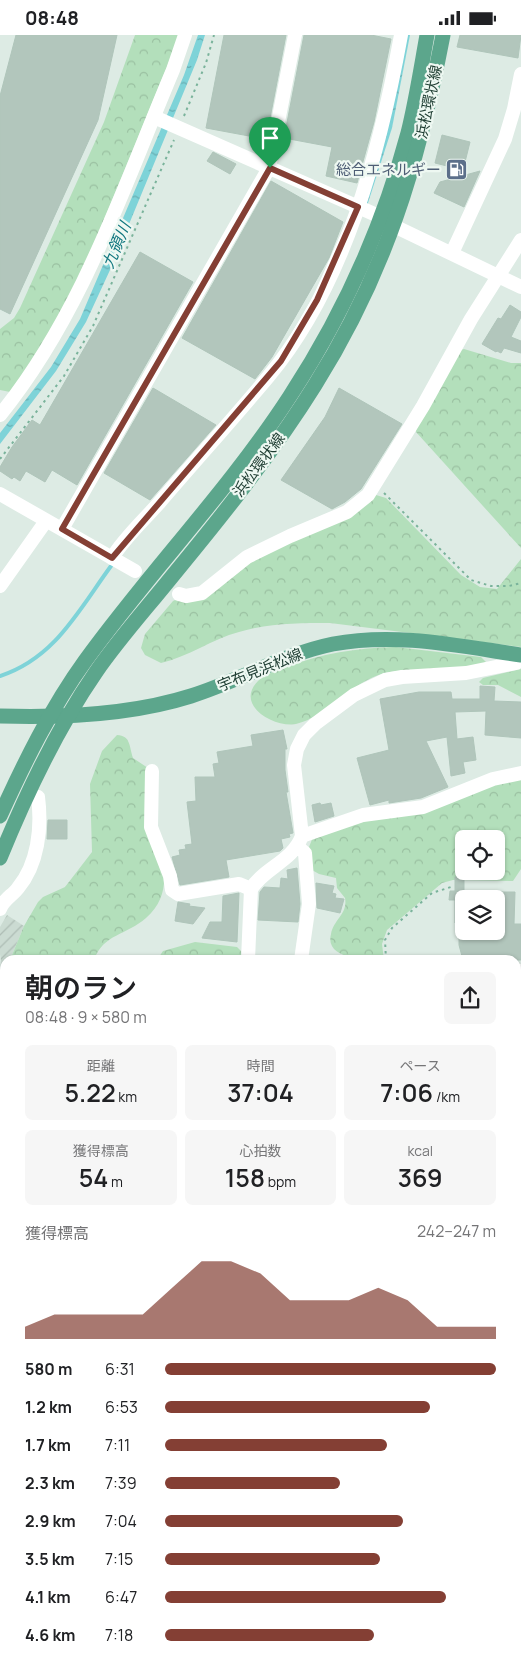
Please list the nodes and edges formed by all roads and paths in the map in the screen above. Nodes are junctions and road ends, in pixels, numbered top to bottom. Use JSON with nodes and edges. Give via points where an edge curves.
{"nodes":[{"id":1,"x":185,"y":35,"type":"edge"},
{"id":2,"x":214,"y":35,"type":"edge"},
{"id":3,"x":295,"y":35,"type":"edge"},
{"id":4,"x":401,"y":35,"type":"edge"},
{"id":5,"x":427,"y":35,"type":"edge"},
{"id":6,"x":443,"y":35,"type":"edge"},
{"id":7,"x":521,"y":74,"type":"edge"},
{"id":8,"x":156,"y":118,"type":"junction"},
{"id":9,"x":178,"y":128,"type":"junction"},
{"id":10,"x":270,"y":168,"type":"junction"},
{"id":11,"x":367,"y":211,"type":"junction"},
{"id":12,"x":394,"y":226,"type":"junction"},
{"id":13,"x":521,"y":240,"type":"edge"},
{"id":14,"x":452,"y":253,"type":"junction"},
{"id":15,"x":498,"y":275,"type":"junction"},
{"id":16,"x":521,"y":287,"type":"edge"},
{"id":17,"x":0,"y":415,"type":"edge"},
{"id":18,"x":0,"y":459,"type":"edge"},
{"id":19,"x":376,"y":484,"type":"junction"},
{"id":20,"x":0,"y":494,"type":"edge"},
{"id":21,"x":46,"y":521,"type":"junction"},
{"id":22,"x":62,"y":529,"type":"junction"},
{"id":23,"x":112,"y":558,"type":"junction"},
{"id":24,"x":135,"y":571,"type":"dead end"},
{"id":25,"x":521,"y":583,"type":"edge"},
{"id":26,"x":0,"y":586,"type":"edge"},
{"id":27,"x":179,"y":594,"type":"dead end"},
{"id":28,"x":519,"y":655,"type":"edge"},
{"id":29,"x":70,"y":715,"type":"junction"},
{"id":30,"x":0,"y":716,"type":"edge"},
{"id":31,"x":51,"y":716,"type":"junction"},
{"id":32,"x":152,"y":771,"type":"dead end"},
{"id":33,"x":521,"y":773,"type":"edge"},
{"id":34,"x":38,"y":797,"type":"dead end"},
{"id":35,"x":0,"y":815,"type":"edge"},
{"id":36,"x":300,"y":841,"type":"junction"},
{"id":37,"x":0,"y":858,"type":"edge"},
{"id":38,"x":451,"y":887,"type":"dead end"},
{"id":39,"x":251,"y":889,"type":"junction"},
{"id":40,"x":0,"y":906,"type":"edge"},
{"id":41,"x":248,"y":955,"type":"edge"},
{"id":42,"x":303,"y":955,"type":"edge"},
{"id":43,"x":386,"y":955,"type":"edge"}],
"edges":[{"from":1,"to":8,"type":"street"},
{"from":2,"to":9,"type":"path","via":[[206,63]]},
{"from":3,"to":10,"type":"street"},
{"from":4,"to":11,"type":"street"},
{"from":5,"to":11,"type":"main road","name":"浜松環状線","via":[[408,132]]},
{"from":6,"to":12,"type":"main road","name":"浜松環状線","via":[[422,136]]},
{"from":7,"to":14,"type":"street","via":[[505,139]]},
{"from":8,"to":9,"type":"street"},
{"from":8,"to":17,"type":"street","via":[[69,313],[41,360]]},
{"from":9,"to":10,"type":"street"},
{"from":9,"to":18,"type":"path","via":[[93,326],[64,376]]},
{"from":10,"to":11,"type":"street"},
{"from":10,"to":22,"type":"street"},
{"from":11,"to":23,"type":"street","via":[[286,355]]},
{"from":11,"to":31,"type":"main road","name":"浜松環状線","via":[[340,311],[289,398],[88,657]]},
{"from":12,"to":14,"type":"street"},
{"from":12,"to":29,"type":"main road","name":"浜松環状線","via":[[353,318],[302,406],[193,551],[109,655]]},
{"from":13,"to":15,"type":"street"},
{"from":14,"to":15,"type":"street"},
{"from":15,"to":16,"type":"street"},
{"from":15,"to":19,"type":"street"},
{"from":19,"to":25,"type":"path","via":[[471,580],[491,586]]},
{"from":19,"to":27,"type":"street","via":[[347,512],[253,554],[202,593]]},
{"from":20,"to":21,"type":"street"},
{"from":21,"to":22,"type":"street"},
{"from":21,"to":26,"type":"street"},
{"from":22,"to":23,"type":"street"},
{"from":23,"to":24,"type":"street"},
{"from":28,"to":29,"type":"main road","name":"宇布見浜松線","via":[[428,642],[365,640],[333,644],[166,703],[118,712]]},
{"from":28,"to":36,"type":"street","via":[[516,663],[490,669],[385,680],[354,695],[315,724],[304,735],[294,765]]},
{"from":29,"to":31,"type":"main road","name":"宇布見浜松線"},
{"from":29,"to":37,"type":"main road","name":"浜松環状線","via":[[35,779]]},
{"from":30,"to":31,"type":"main road","name":"宇布見浜松線"},
{"from":31,"to":35,"type":"main road","name":"浜松環状線"},
{"from":32,"to":39,"type":"street","via":[[151,827],[172,889],[178,894],[239,884]]},
{"from":33,"to":36,"type":"street","via":[[493,779],[423,807],[363,815]]},
{"from":34,"to":40,"type":"street","via":[[38,835],[33,864],[18,889]]},
{"from":36,"to":39,"type":"street","via":[[291,855],[257,879]]},
{"from":36,"to":42,"type":"street","via":[[305,853],[309,891]]},
{"from":38,"to":43,"type":"path","via":[[429,896],[392,928],[385,940]]},
{"from":39,"to":41,"type":"street"}]}
